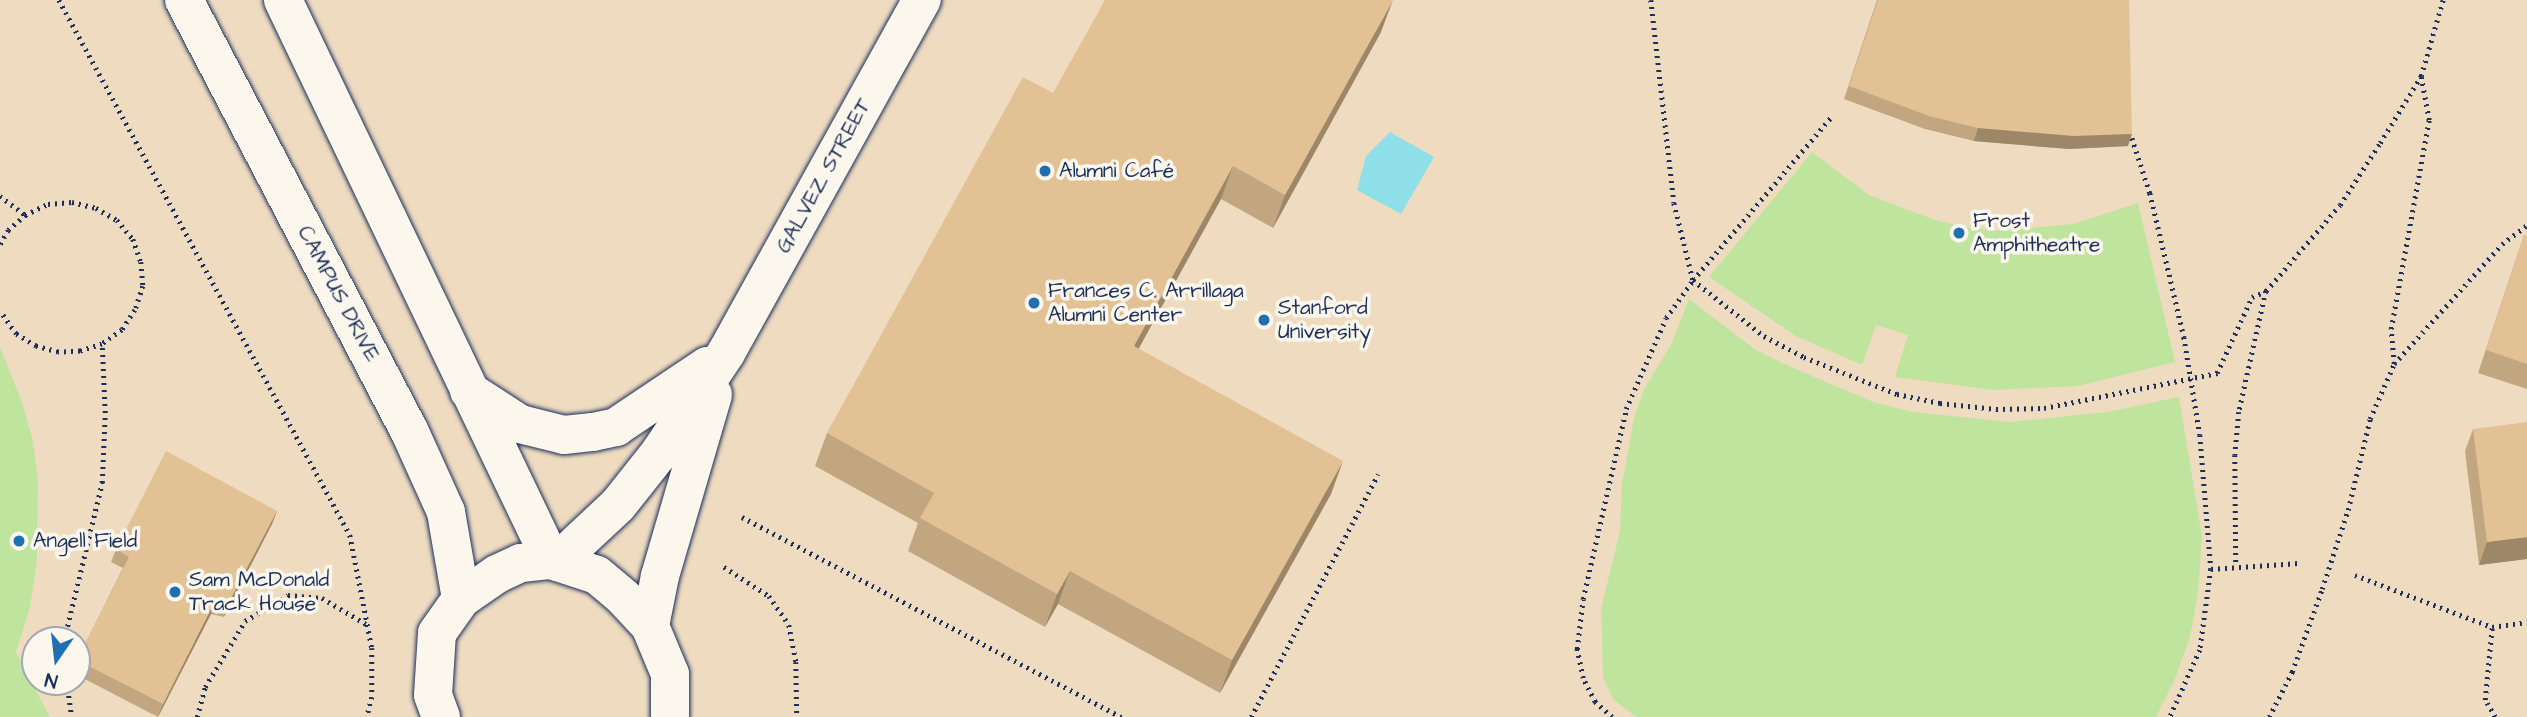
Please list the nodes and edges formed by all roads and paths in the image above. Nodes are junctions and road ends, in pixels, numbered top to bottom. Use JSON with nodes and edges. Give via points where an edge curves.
{"nodes":[{"id":1,"x":60,"y":0,"type":"edge"},
{"id":2,"x":184,"y":0,"type":"edge"},
{"id":3,"x":283,"y":0,"type":"edge"},
{"id":4,"x":922,"y":0,"type":"edge"},
{"id":5,"x":1651,"y":0,"type":"edge"},
{"id":6,"x":2442,"y":0,"type":"edge"},
{"id":7,"x":2421,"y":76,"type":"junction"},
{"id":8,"x":1833,"y":115,"type":"dead end"},
{"id":9,"x":2132,"y":138,"type":"edge"},
{"id":10,"x":0,"y":196,"type":"edge"},
{"id":11,"x":25,"y":215,"type":"junction"},
{"id":12,"x":2527,"y":225,"type":"edge"},
{"id":13,"x":0,"y":244,"type":"edge"},
{"id":14,"x":1693,"y":280,"type":"junction"},
{"id":15,"x":2266,"y":291,"type":"junction"},
{"id":16,"x":0,"y":311,"type":"edge"},
{"id":17,"x":102,"y":344,"type":"junction"},
{"id":18,"x":726,"y":353,"type":"junction"},
{"id":19,"x":2393,"y":364,"type":"junction"},
{"id":20,"x":2190,"y":378,"type":"junction"},
{"id":21,"x":468,"y":391,"type":"junction"},
{"id":22,"x":1378,"y":474,"type":"dead end"},
{"id":23,"x":742,"y":517,"type":"dead end"},
{"id":24,"x":554,"y":561,"type":"junction"},
{"id":25,"x":2298,"y":564,"type":"dead end"},
{"id":26,"x":2236,"y":566,"type":"junction"},
{"id":27,"x":724,"y":567,"type":"dead end"},
{"id":28,"x":2211,"y":569,"type":"junction"},
{"id":29,"x":2355,"y":575,"type":"dead end"},
{"id":30,"x":461,"y":599,"type":"junction"},
{"id":31,"x":2527,"y":622,"type":"edge"},
{"id":32,"x":367,"y":624,"type":"junction"},
{"id":33,"x":67,"y":626,"type":"edge"},
{"id":34,"x":650,"y":626,"type":"junction"},
{"id":35,"x":2492,"y":627,"type":"junction"},
{"id":36,"x":69,"y":696,"type":"edge"},
{"id":37,"x":72,"y":717,"type":"edge"},
{"id":38,"x":197,"y":717,"type":"edge"},
{"id":39,"x":367,"y":717,"type":"edge"},
{"id":40,"x":441,"y":717,"type":"edge"},
{"id":41,"x":670,"y":717,"type":"edge"},
{"id":42,"x":797,"y":717,"type":"edge"},
{"id":43,"x":1122,"y":717,"type":"edge"},
{"id":44,"x":1251,"y":717,"type":"edge"},
{"id":45,"x":1612,"y":717,"type":"edge"},
{"id":46,"x":2170,"y":717,"type":"edge"},
{"id":47,"x":2269,"y":717,"type":"edge"},
{"id":48,"x":2495,"y":717,"type":"edge"}],
"edges":[{"from":1,"to":32,"type":"path","via":[[330,492],[350,535]]},
{"from":2,"to":30,"type":"street","name":"CAMPUS DRIVE","via":[[409,430],[446,512]]},
{"from":3,"to":21,"type":"street"},
{"from":4,"to":18,"type":"street","name":"GALVEZ STREET"},
{"from":5,"to":14,"type":"path","via":[[1674,203]]},
{"from":6,"to":7,"type":"path"},
{"from":7,"to":15,"type":"path","via":[[2340,205]]},
{"from":7,"to":19,"type":"path","via":[[2429,120],[2391,328]]},
{"from":8,"to":14,"type":"path"},
{"from":9,"to":20,"type":"path","via":[[2163,245]]},
{"from":10,"to":11,"type":"path"},
{"from":11,"to":13,"type":"path"},
{"from":11,"to":17,"type":"path","via":[[48,204],[72,202],[117,220],[133,239],[143,286],[122,330]]},
{"from":12,"to":19,"type":"path","via":[[2502,244]]},
{"from":14,"to":20,"type":"path","via":[[1763,336],[1804,357],[1897,394],[1940,403],[2044,408]]},
{"from":14,"to":45,"type":"path","via":[[1667,318],[1626,409],[1583,599],[1577,649],[1583,678],[1595,702]]},
{"from":15,"to":20,"type":"path","via":[[2252,297],[2217,373]]},
{"from":15,"to":26,"type":"path","via":[[2239,412]]},
{"from":16,"to":17,"type":"path","via":[[16,334],[36,346],[58,352]]},
{"from":17,"to":33,"type":"path","via":[[102,483]]},
{"from":18,"to":21,"type":"street","via":[[616,427],[593,432],[564,435],[520,424]]},
{"from":18,"to":24,"type":"street","name":"GALVEZ STREET","via":[[660,452],[618,505]]},
{"from":18,"to":34,"type":"street","name":"GALVEZ STREET","via":[[691,464]]},
{"from":19,"to":47,"type":"path","via":[[2370,419],[2348,510],[2322,589],[2292,672]]},
{"from":20,"to":28,"type":"path","via":[[2200,435]]},
{"from":21,"to":24,"type":"street"},
{"from":22,"to":44,"type":"path"},
{"from":23,"to":43,"type":"path"},
{"from":24,"to":30,"type":"street","via":[[521,563]]},
{"from":24,"to":34,"type":"street","via":[[597,575]]},
{"from":25,"to":26,"type":"path"},
{"from":26,"to":28,"type":"path"},
{"from":27,"to":42,"type":"path","via":[[769,596],[789,625],[796,662]]},
{"from":28,"to":46,"type":"path","via":[[2200,650]]},
{"from":29,"to":35,"type":"path"},
{"from":30,"to":40,"type":"street","via":[[437,634],[433,695]]},
{"from":31,"to":35,"type":"path"},
{"from":32,"to":38,"type":"path","via":[[322,598],[288,595],[245,621],[205,687]]},
{"from":32,"to":39,"type":"path","via":[[372,648]]},
{"from":34,"to":41,"type":"street","via":[[670,674]]},
{"from":35,"to":48,"type":"path","via":[[2485,700]]},
{"from":36,"to":37,"type":"path"}]}
